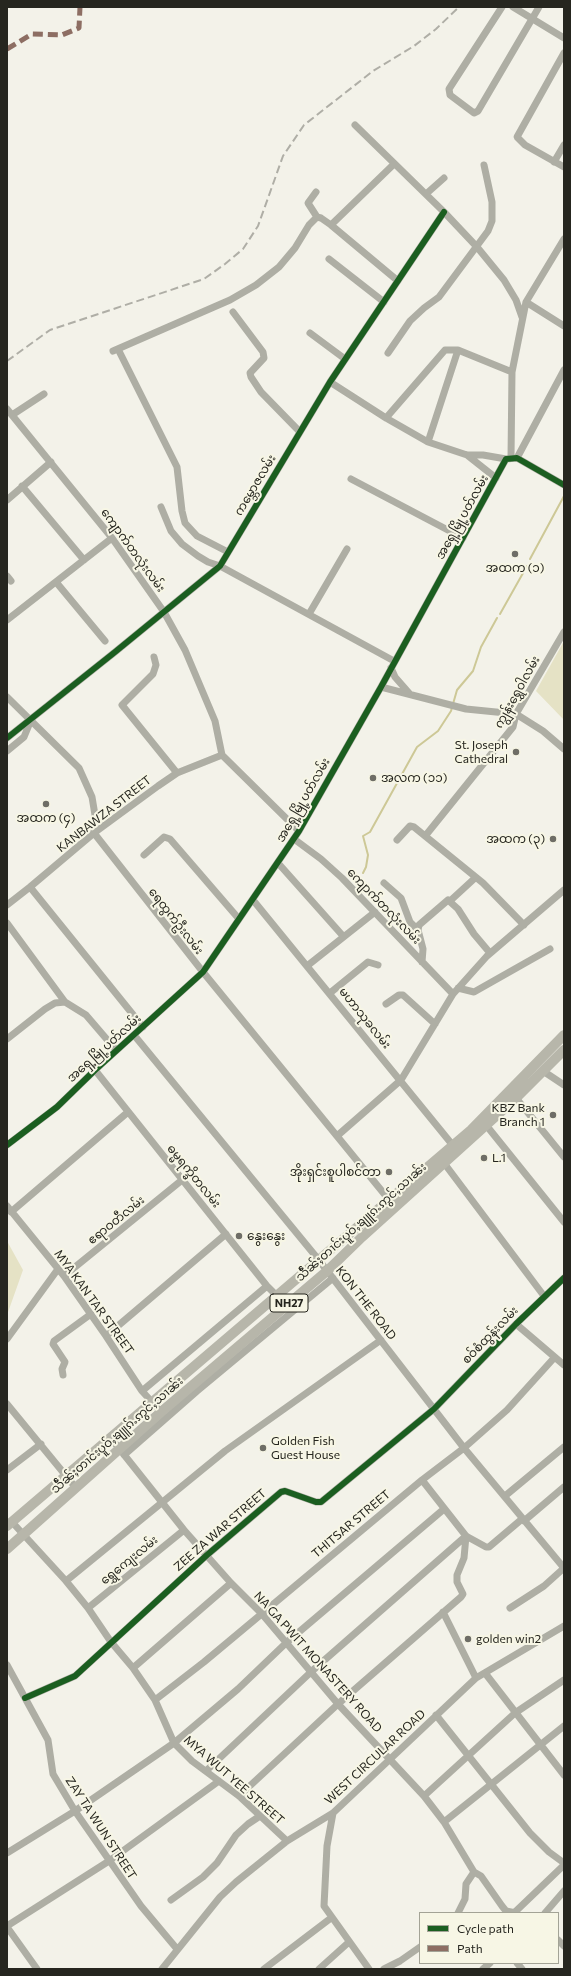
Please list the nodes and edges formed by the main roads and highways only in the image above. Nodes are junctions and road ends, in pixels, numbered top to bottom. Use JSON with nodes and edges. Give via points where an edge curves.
{"nodes":[{"id":1,"x":564,"y":1034,"type":"edge"},
{"id":2,"x":564,"y":1050,"type":"edge"},
{"id":3,"x":455,"y":1148,"type":"junction"},
{"id":4,"x":10,"y":1524,"type":"edge"},
{"id":5,"x":7,"y":1549,"type":"edge"}],
"edges":[{"from":1,"to":3,"type":"highway","name":"သဵႅၼ်ႈတၢင်းပူဝ်ႇၶျူၵ်ႉဢွင်ႇသၢၼ်း","number":"NH27"},
{"from":2,"to":3,"type":"highway","name":"သဵႅၼ်ႈတၢင်းပူဝ်ႇၶျူၵ်ႉဢွင်ႇသၢၼ်း","number":"NH27","via":[[486,1125]]},
{"from":3,"to":4,"type":"highway","name":"သဵႅၼ်ႈတၢင်းပူဝ်ႇၶျူၵ်ႉဢွင်ႇသၢၼ်း","number":"NH27","via":[[318,1259]]},
{"from":3,"to":5,"type":"highway","name":"သဵႅၼ်ႈတၢင်းပူဝ်ႇၶျူၵ်ႉဢွင်ႇသၢၼ်း","number":"NH27","via":[[444,1163],[362,1237],[330,1275],[161,1412],[122,1452],[76,1488]]}]}
